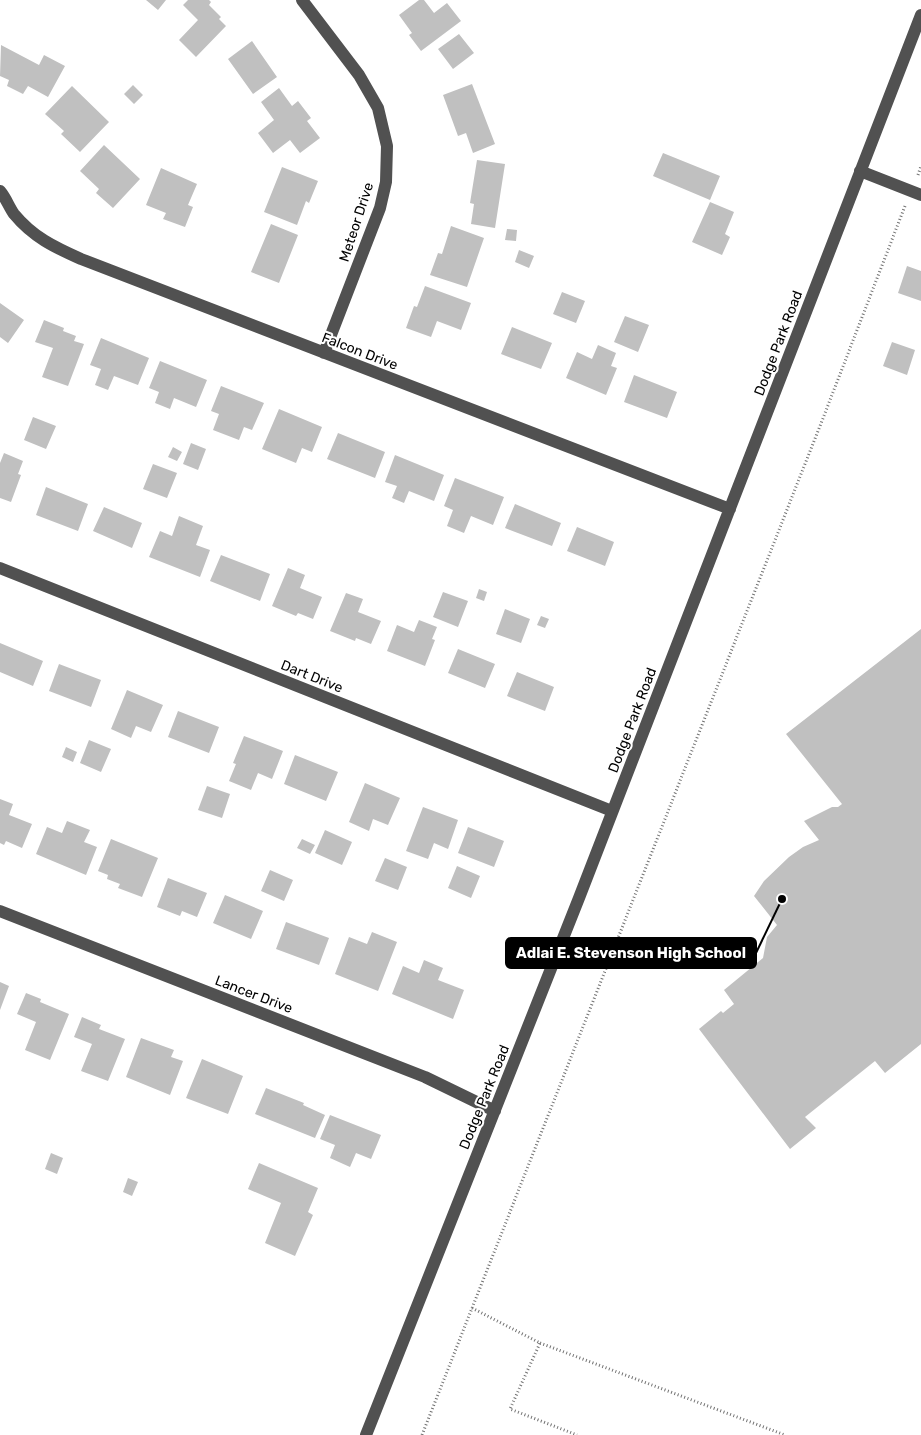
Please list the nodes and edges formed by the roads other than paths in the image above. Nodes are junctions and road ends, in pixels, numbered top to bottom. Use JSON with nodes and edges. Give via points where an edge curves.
{"nodes":[{"id":1,"x":302,"y":0,"type":"edge"},
{"id":2,"x":921,"y":15,"type":"edge"},
{"id":3,"x":860,"y":171,"type":"junction"},
{"id":4,"x":0,"y":191,"type":"edge"},
{"id":5,"x":921,"y":195,"type":"edge"},
{"id":6,"x":324,"y":353,"type":"junction"},
{"id":7,"x":730,"y":509,"type":"junction"},
{"id":8,"x":0,"y":568,"type":"edge"},
{"id":9,"x":612,"y":811,"type":"junction"},
{"id":10,"x":0,"y":911,"type":"edge"},
{"id":11,"x":495,"y":1111,"type":"junction"},
{"id":12,"x":366,"y":1435,"type":"edge"}],
"edges":[{"from":1,"to":6,"type":"street","name":"Meteor Drive","via":[[359,75],[378,108],[387,146],[386,182],[380,208]]},
{"from":2,"to":3,"type":"street","name":"Dodge Park Road"},
{"from":3,"to":5,"type":"street"},
{"from":3,"to":7,"type":"street","name":"Dodge Park Road"},
{"from":4,"to":6,"type":"street","name":"Falcon Drive","via":[[28,230],[53,247]]},
{"from":6,"to":7,"type":"street","name":"Falcon Drive"},
{"from":7,"to":9,"type":"street","name":"Dodge Park Road"},
{"from":8,"to":9,"type":"street","name":"Dart Drive"},
{"from":9,"to":11,"type":"street","name":"Dodge Park Road"},
{"from":10,"to":11,"type":"street","name":"Lancer Drive","via":[[425,1077]]},
{"from":11,"to":12,"type":"street","name":"Dodge Park Road"}]}
